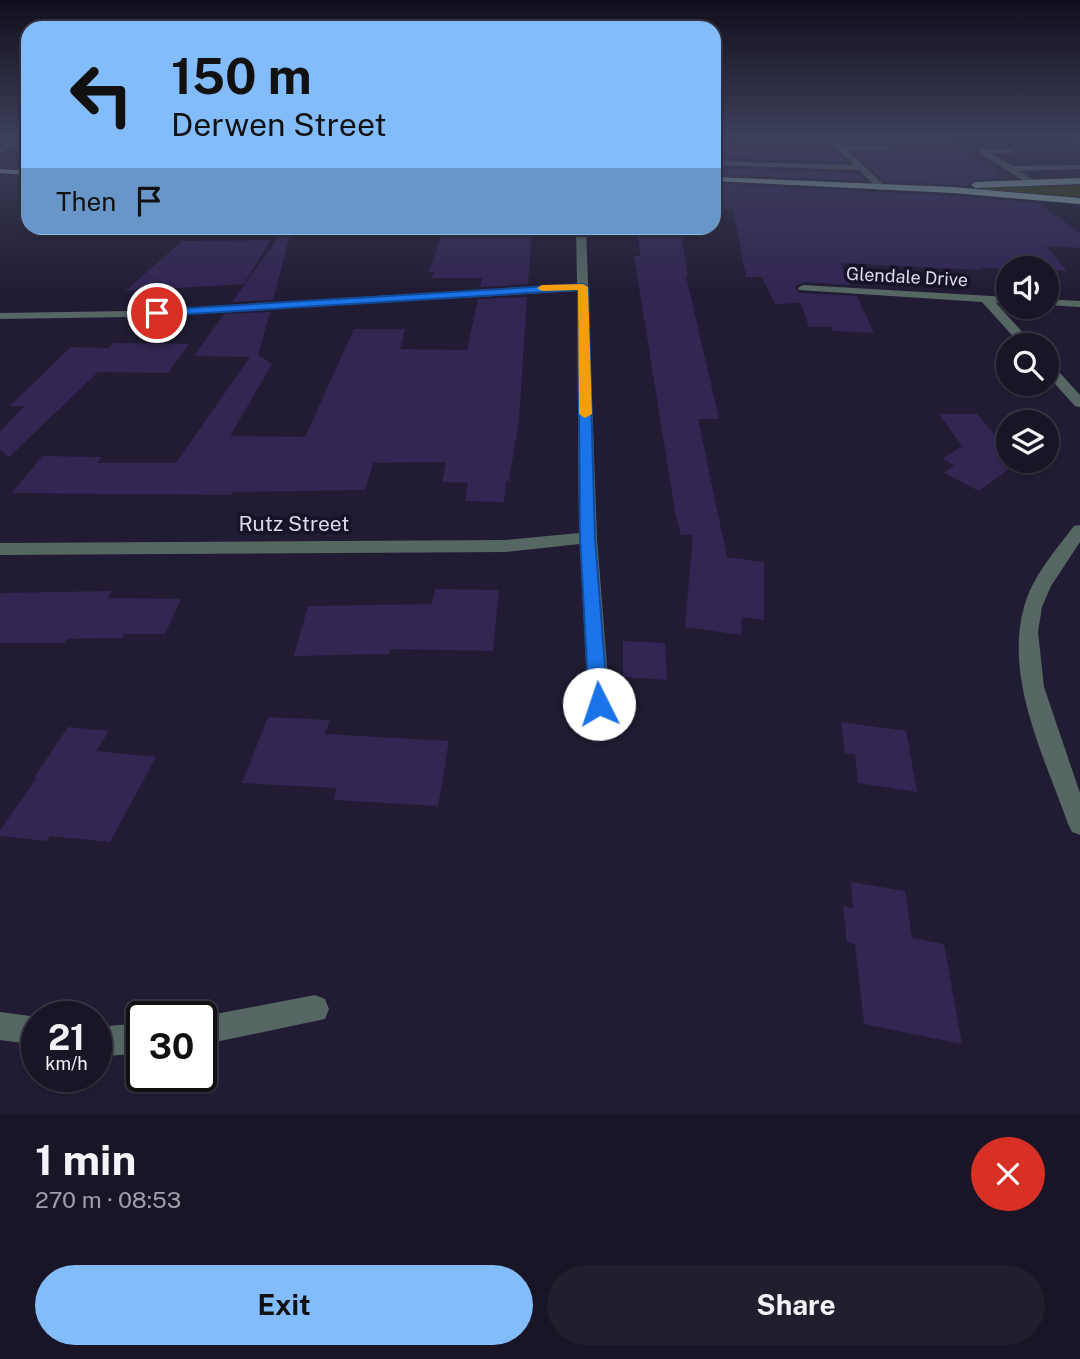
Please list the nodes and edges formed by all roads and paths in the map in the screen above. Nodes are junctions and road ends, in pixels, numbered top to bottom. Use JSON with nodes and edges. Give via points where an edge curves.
{"nodes":[{"id":1,"x":882,"y":188,"type":"edge"},
{"id":2,"x":960,"y":188,"type":"edge"},
{"id":3,"x":953,"y":190,"type":"junction"},
{"id":4,"x":1080,"y":201,"type":"edge"},
{"id":5,"x":581,"y":235,"type":"edge"},
{"id":6,"x":583,"y":287,"type":"junction"},
{"id":7,"x":803,"y":288,"type":"dead end"},
{"id":8,"x":986,"y":299,"type":"junction"},
{"id":9,"x":996,"y":299,"type":"edge"},
{"id":10,"x":1059,"y":303,"type":"edge"},
{"id":11,"x":1080,"y":304,"type":"edge"},
{"id":12,"x":0,"y":316,"type":"edge"},
{"id":13,"x":1017,"y":333,"type":"edge"},
{"id":14,"x":1059,"y":380,"type":"edge"},
{"id":15,"x":1080,"y":403,"type":"edge"},
{"id":16,"x":1080,"y":530,"type":"edge"},
{"id":17,"x":588,"y":538,"type":"junction"},
{"id":18,"x":0,"y":549,"type":"edge"},
{"id":19,"x":599,"y":704,"type":"dead end"},
{"id":20,"x":1080,"y":824,"type":"edge"},
{"id":21,"x":315,"y":1009,"type":"dead end"},
{"id":22,"x":0,"y":1026,"type":"edge"},
{"id":23,"x":217,"y":1028,"type":"edge"},
{"id":24,"x":21,"y":1029,"type":"edge"}],
"edges":[{"from":1,"to":3,"type":"main road"},
{"from":2,"to":3,"type":"main road"},
{"from":3,"to":4,"type":"main road"},
{"from":5,"to":6,"type":"street"},
{"from":6,"to":12,"type":"street","via":[[131,314]]},
{"from":6,"to":17,"type":"street"},
{"from":7,"to":8,"type":"street","name":"Glendale Drive"},
{"from":8,"to":9,"type":"street","name":"Glendale Drive"},
{"from":8,"to":13,"type":"street"},
{"from":10,"to":11,"type":"street"},
{"from":14,"to":15,"type":"street"},
{"from":16,"to":20,"type":"street","via":[[1047,573],[1032,608],[1027,643],[1036,696]]},
{"from":17,"to":18,"type":"street","name":"Rutz Street","via":[[506,546]]},
{"from":17,"to":19,"type":"street"},
{"from":21,"to":23,"type":"street"},
{"from":22,"to":24,"type":"street"}]}
